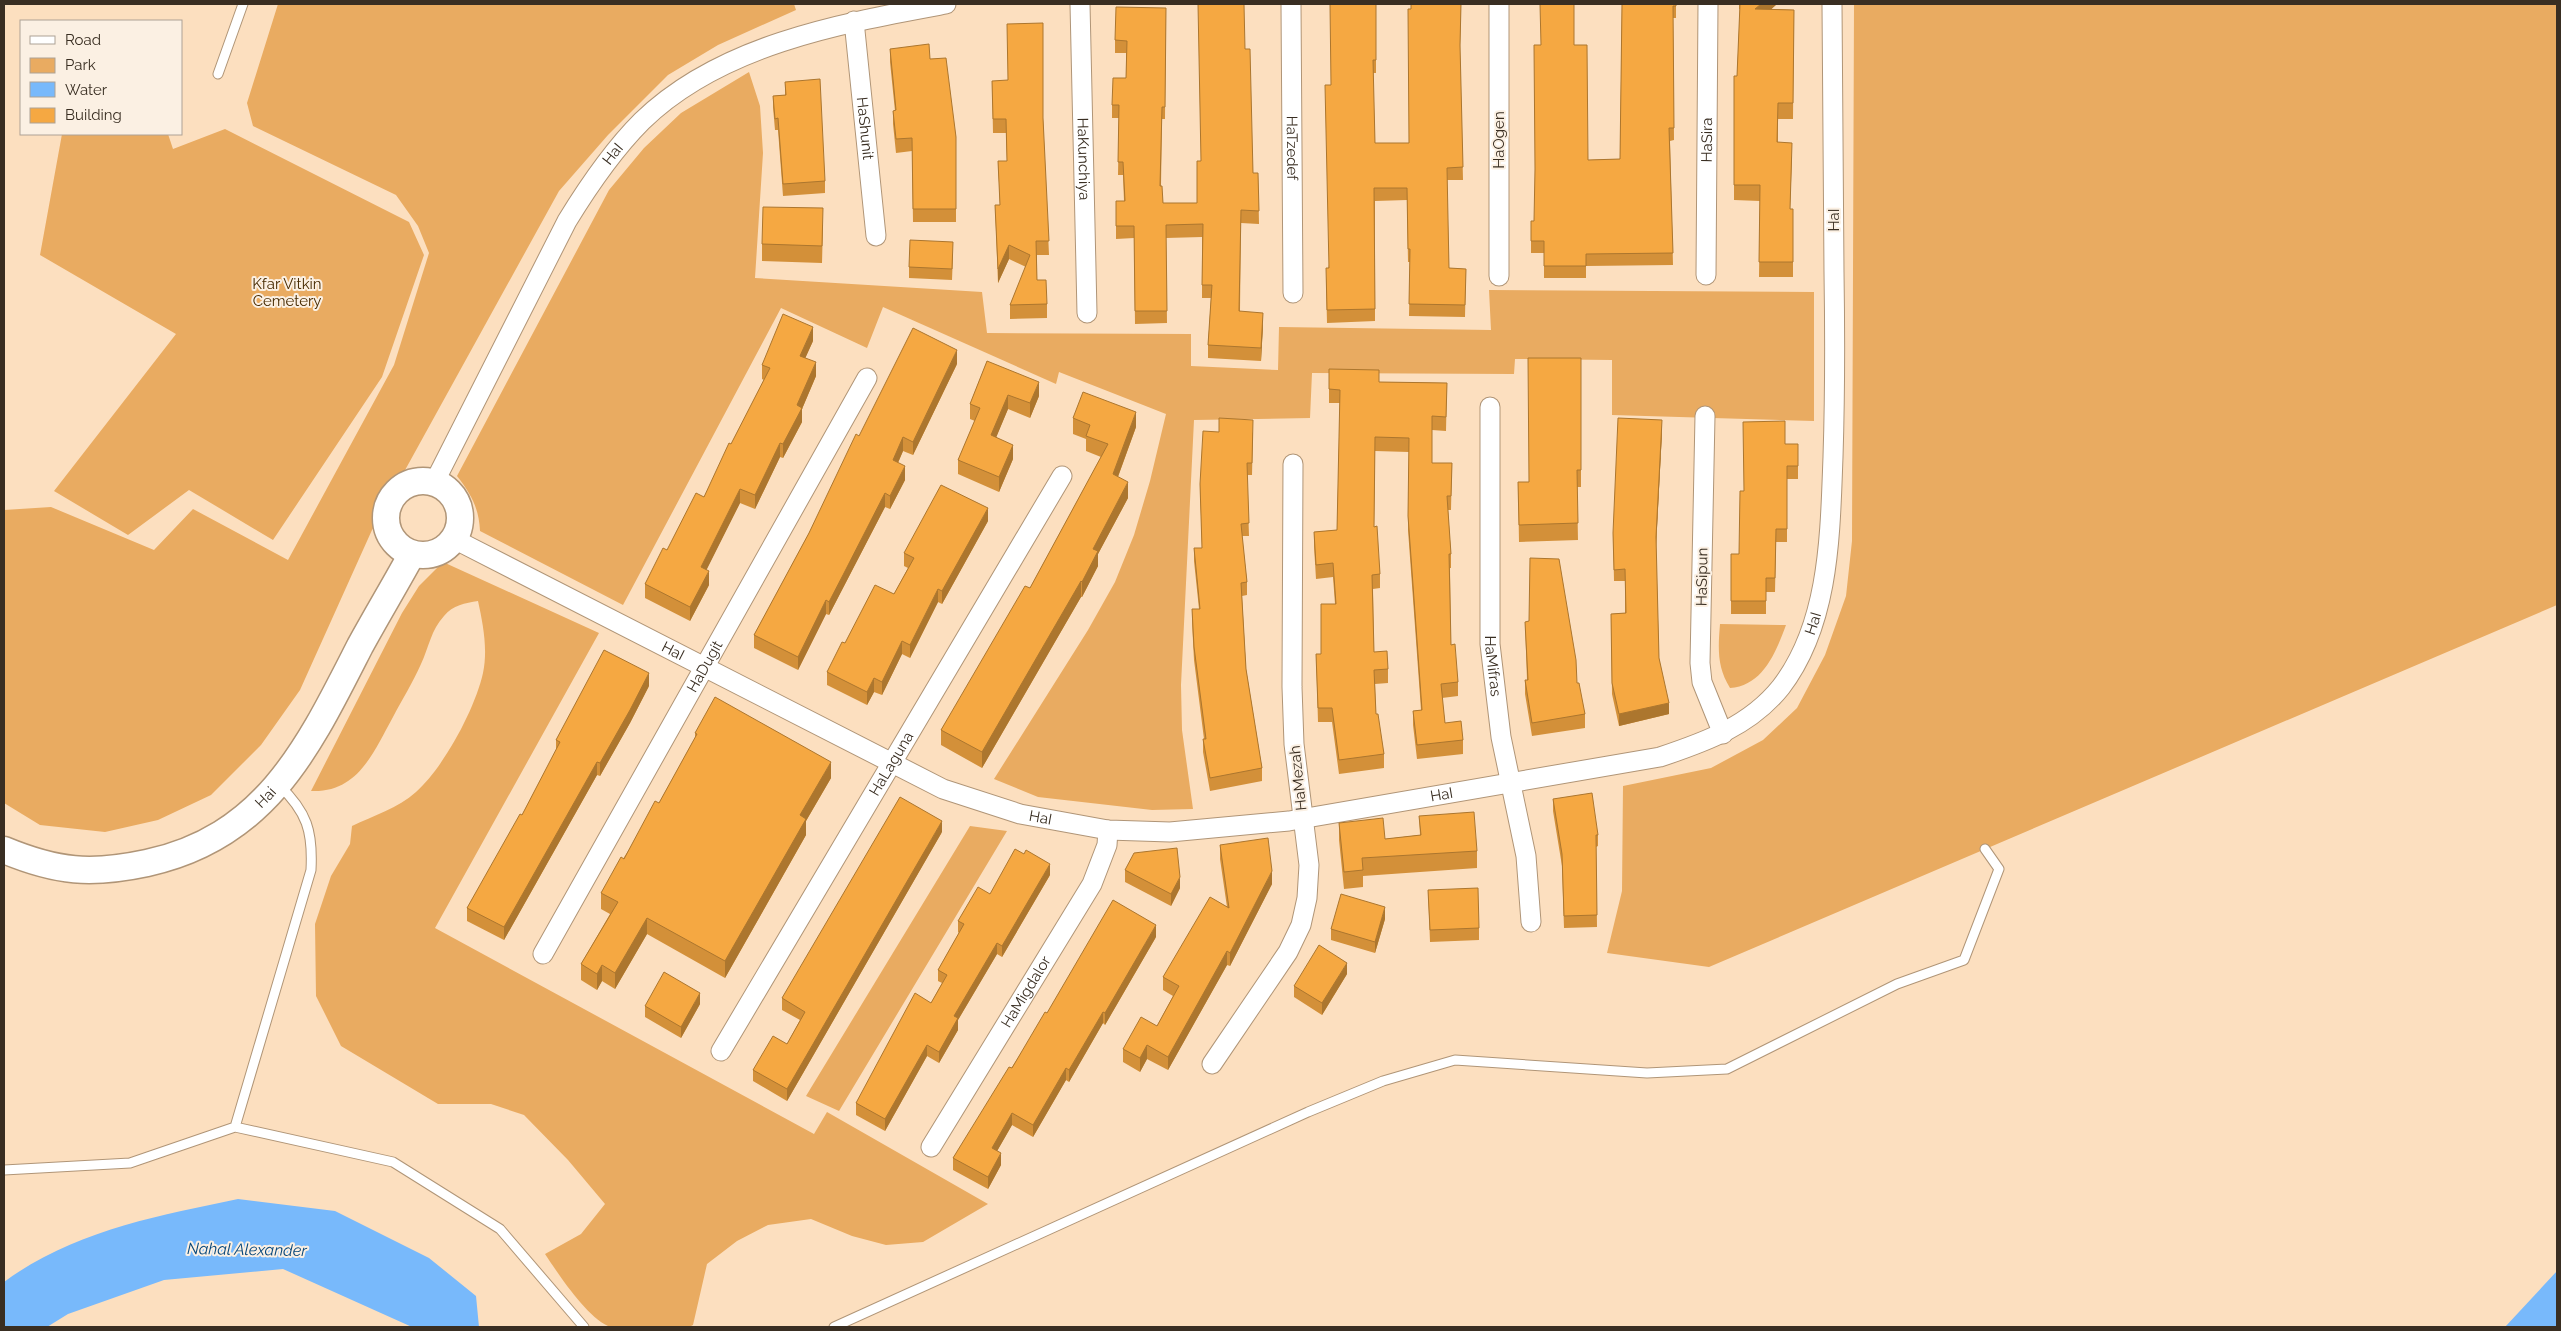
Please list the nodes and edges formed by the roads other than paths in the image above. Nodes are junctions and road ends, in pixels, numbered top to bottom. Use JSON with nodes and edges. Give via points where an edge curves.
{"nodes":[{"id":1,"x":243,"y":4,"type":"edge"},
{"id":2,"x":946,"y":4,"type":"edge"},
{"id":3,"x":1080,"y":4,"type":"edge"},
{"id":4,"x":1291,"y":4,"type":"edge"},
{"id":5,"x":1499,"y":4,"type":"edge"},
{"id":6,"x":1708,"y":4,"type":"edge"},
{"id":7,"x":1832,"y":4,"type":"edge"},
{"id":8,"x":907,"y":7,"type":"edge"},
{"id":9,"x":854,"y":21,"type":"junction"},
{"id":10,"x":218,"y":74,"type":"dead end"},
{"id":11,"x":876,"y":236,"type":"dead end"},
{"id":12,"x":1706,"y":275,"type":"dead end"},
{"id":13,"x":1499,"y":276,"type":"dead end"},
{"id":14,"x":1293,"y":293,"type":"dead end"},
{"id":15,"x":1087,"y":313,"type":"dead end"},
{"id":16,"x":867,"y":378,"type":"dead end"},
{"id":17,"x":1490,"y":407,"type":"dead end"},
{"id":18,"x":1705,"y":416,"type":"dead end"},
{"id":19,"x":1293,"y":464,"type":"dead end"},
{"id":20,"x":1062,"y":476,"type":"dead end"},
{"id":21,"x":434,"y":483,"type":"junction"},
{"id":22,"x":454,"y":539,"type":"junction"},
{"id":23,"x":412,"y":554,"type":"junction"},
{"id":24,"x":704,"y":666,"type":"junction"},
{"id":25,"x":1723,"y":734,"type":"junction"},
{"id":26,"x":892,"y":763,"type":"junction"},
{"id":27,"x":1510,"y":783,"type":"junction"},
{"id":28,"x":278,"y":785,"type":"junction"},
{"id":29,"x":1303,"y":818,"type":"junction"},
{"id":30,"x":1108,"y":830,"type":"junction"},
{"id":31,"x":1985,"y":849,"type":"dead end"},
{"id":32,"x":4,"y":850,"type":"edge"},
{"id":33,"x":1531,"y":922,"type":"dead end"},
{"id":34,"x":543,"y":954,"type":"dead end"},
{"id":35,"x":721,"y":1051,"type":"dead end"},
{"id":36,"x":1212,"y":1064,"type":"dead end"},
{"id":37,"x":235,"y":1127,"type":"junction"},
{"id":38,"x":932,"y":1147,"type":"dead end"},
{"id":39,"x":4,"y":1170,"type":"edge"},
{"id":40,"x":584,"y":1327,"type":"edge"},
{"id":41,"x":834,"y":1327,"type":"edge"}],
"edges":[{"from":1,"to":10,"type":"lane"},
{"from":2,"to":8,"type":"street","name":"HaI"},
{"from":3,"to":15,"type":"street","name":"HaKunchiya"},
{"from":4,"to":14,"type":"street","name":"HaTzedef"},
{"from":5,"to":13,"type":"street","name":"HaOgen"},
{"from":6,"to":12,"type":"street","name":"HaSira"},
{"from":7,"to":25,"type":"street","name":"HaI","via":[[1835,391],[1827,558],[1809,632],[1781,687],[1750,717]]},
{"from":8,"to":9,"type":"street","name":"HaI"},
{"from":9,"to":11,"type":"street","name":"HaShunit"},
{"from":9,"to":21,"type":"street","name":"HaI","via":[[788,40],[710,73],[657,109],[613,153],[588,185],[548,254]]},
{"from":16,"to":24,"type":"street","name":"HaDugit"},
{"from":17,"to":27,"type":"street","name":"HaMifras","via":[[1490,644],[1494,695]]},
{"from":18,"to":25,"type":"street","name":"HaSipun","via":[[1700,663],[1702,682]]},
{"from":19,"to":29,"type":"street","name":"HaMezah","via":[[1292,687],[1294,744]]},
{"from":20,"to":26,"type":"street","name":"HaLaguna"},
{"from":21,"to":22,"type":"street","via":[[449,491],[460,511],[461,522]]},
{"from":21,"to":23,"type":"street","via":[[415,482],[404,486],[388,505],[387,530],[393,541]]},
{"from":22,"to":23,"type":"street","via":[[444,550],[434,554]]},
{"from":22,"to":24,"type":"street","name":"HaI"},
{"from":23,"to":28,"type":"street","name":"Hai","via":[[374,619],[318,729]]},
{"from":24,"to":26,"type":"street","name":"HaI"},
{"from":24,"to":34,"type":"street","name":"HaDugit"},
{"from":25,"to":27,"type":"street","name":"HaI","via":[[1660,758]]},
{"from":26,"to":30,"type":"street","name":"HaI","via":[[943,789],[978,802],[1020,814]]},
{"from":26,"to":35,"type":"street","name":"HaLaguna"},
{"from":27,"to":29,"type":"street","name":"HaI"},
{"from":27,"to":33,"type":"street","name":"HaMifras","via":[[1526,856]]},
{"from":28,"to":32,"type":"street","name":"Hai","via":[[242,820],[209,840],[165,859],[91,872],[58,868]]},
{"from":28,"to":37,"type":"lane","via":[[295,801],[308,824],[311,870]]},
{"from":29,"to":30,"type":"street","name":"HaI","via":[[1170,832]]},
{"from":29,"to":36,"type":"street","name":"HaMezah","via":[[1308,866],[1307,898],[1301,925],[1288,952]]},
{"from":30,"to":38,"type":"street","name":"HaMigdalor","via":[[1107,845],[1092,884]]},
{"from":31,"to":41,"type":"lane","via":[[1999,870],[1964,960],[1897,984],[1727,1069],[1647,1072],[1455,1060],[1383,1080]]},
{"from":37,"to":39,"type":"lane","via":[[130,1162]]},
{"from":37,"to":40,"type":"lane","via":[[393,1162],[500,1229]]}]}
